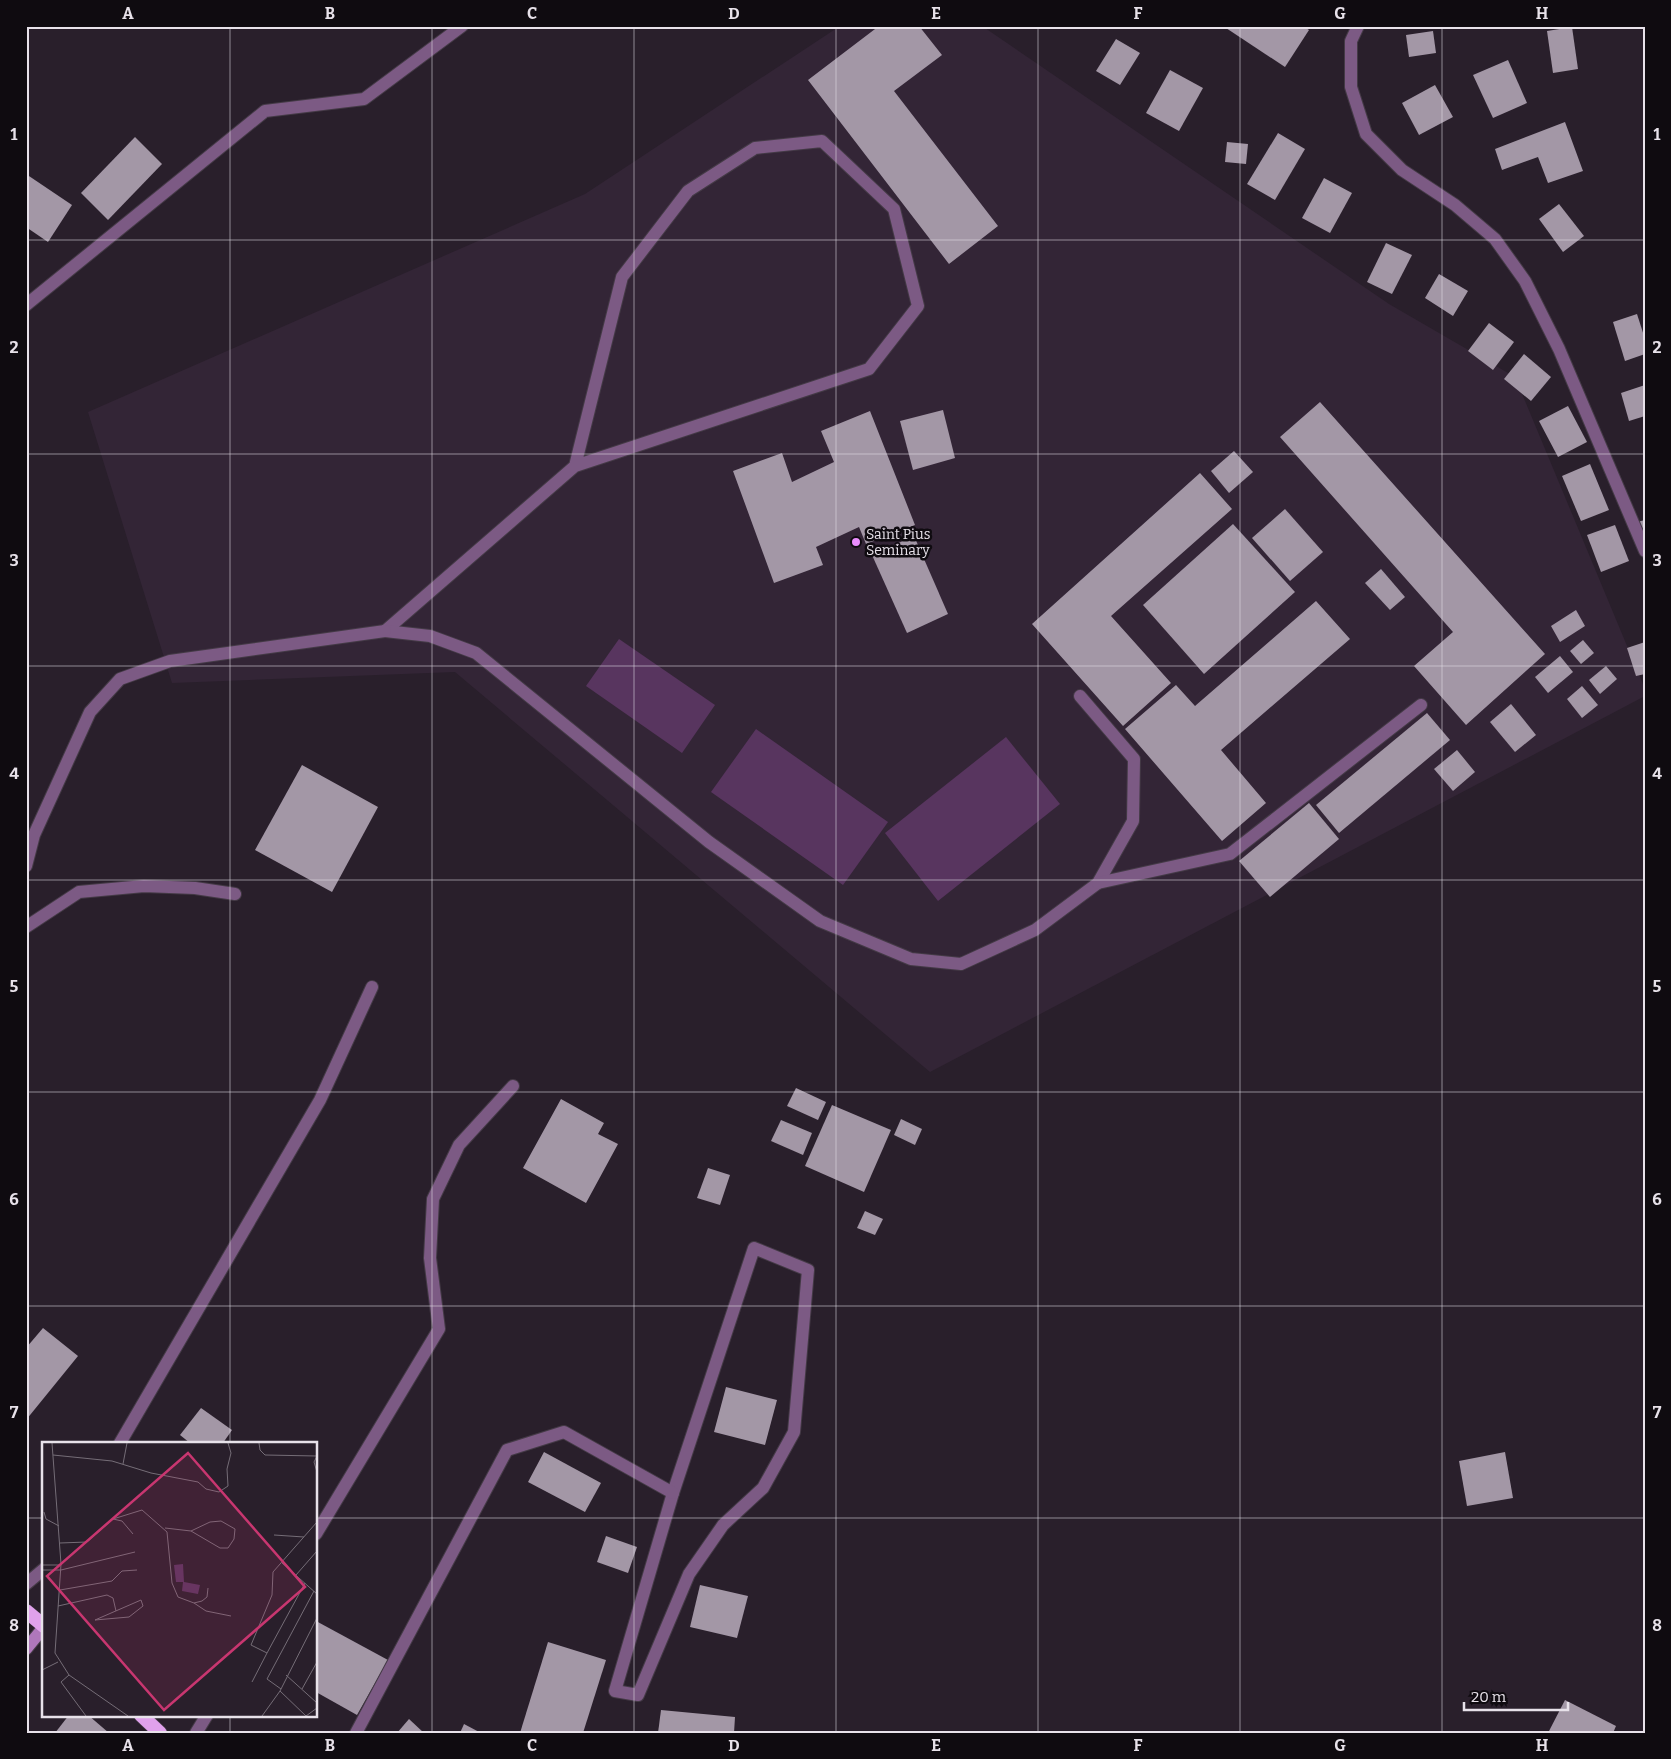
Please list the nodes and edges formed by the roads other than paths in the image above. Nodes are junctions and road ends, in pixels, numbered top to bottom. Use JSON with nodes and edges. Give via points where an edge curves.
{"nodes":[{"id":1,"x":462,"y":26,"type":"edge"},
{"id":2,"x":1358,"y":26,"type":"edge"},
{"id":3,"x":26,"y":305,"type":"edge"},
{"id":4,"x":575,"y":466,"type":"junction"},
{"id":5,"x":1645,"y":551,"type":"edge"},
{"id":6,"x":385,"y":631,"type":"junction"},
{"id":7,"x":1080,"y":696,"type":"dead end"},
{"id":8,"x":1421,"y":705,"type":"dead end"},
{"id":9,"x":26,"y":866,"type":"edge"},
{"id":10,"x":1098,"y":884,"type":"junction"},
{"id":11,"x":235,"y":894,"type":"dead end"},
{"id":12,"x":26,"y":928,"type":"edge"},
{"id":13,"x":372,"y":987,"type":"dead end"},
{"id":14,"x":513,"y":1086,"type":"dead end"},
{"id":15,"x":121,"y":1442,"type":"edge"},
{"id":16,"x":673,"y":1493,"type":"junction"},
{"id":17,"x":318,"y":1531,"type":"edge"},
{"id":18,"x":42,"y":1571,"type":"edge"},
{"id":19,"x":26,"y":1584,"type":"edge"},
{"id":20,"x":26,"y":1611,"type":"edge"},
{"id":21,"x":42,"y":1624,"type":"edge"},
{"id":22,"x":42,"y":1629,"type":"edge"},
{"id":23,"x":26,"y":1649,"type":"edge"},
{"id":24,"x":142,"y":1716,"type":"edge"},
{"id":25,"x":206,"y":1716,"type":"edge"},
{"id":26,"x":160,"y":1733,"type":"edge"},
{"id":27,"x":196,"y":1733,"type":"edge"},
{"id":28,"x":356,"y":1733,"type":"edge"}],
"edges":[{"from":1,"to":3,"type":"street","via":[[364,99],[265,111]]},
{"from":2,"to":5,"type":"street","via":[[1351,41],[1351,87],[1366,134],[1402,170],[1455,205],[1495,239],[1525,281],[1559,349]]},
{"from":4,"to":4,"type":"street","via":[[869,369],[918,306],[894,209],[822,141],[755,148],[688,191],[622,277]]},
{"from":4,"to":6,"type":"street"},
{"from":6,"to":9,"type":"street","via":[[170,661],[120,678],[90,712],[34,836]]},
{"from":6,"to":10,"type":"street","via":[[430,636],[476,653],[709,842],[820,921],[911,959],[961,964],[1035,930]]},
{"from":7,"to":10,"type":"street","via":[[1134,760],[1133,822]]},
{"from":8,"to":10,"type":"street","via":[[1230,854]]},
{"from":11,"to":12,"type":"street","via":[[144,886],[79,892]]},
{"from":13,"to":15,"type":"street","via":[[320,1100]]},
{"from":14,"to":17,"type":"street","via":[[458,1145],[433,1199],[430,1258],[439,1329]]},
{"from":16,"to":16,"type":"street","via":[[754,1248],[808,1270],[794,1432],[763,1488],[724,1525],[689,1574],[638,1695],[615,1692]]},
{"from":16,"to":28,"type":"street","via":[[564,1432],[506,1450]]},
{"from":18,"to":19,"type":"street"},
{"from":20,"to":21,"type":"highway"},
{"from":22,"to":23,"type":"main road"},
{"from":24,"to":26,"type":"highway"},
{"from":25,"to":27,"type":"street"}]}
